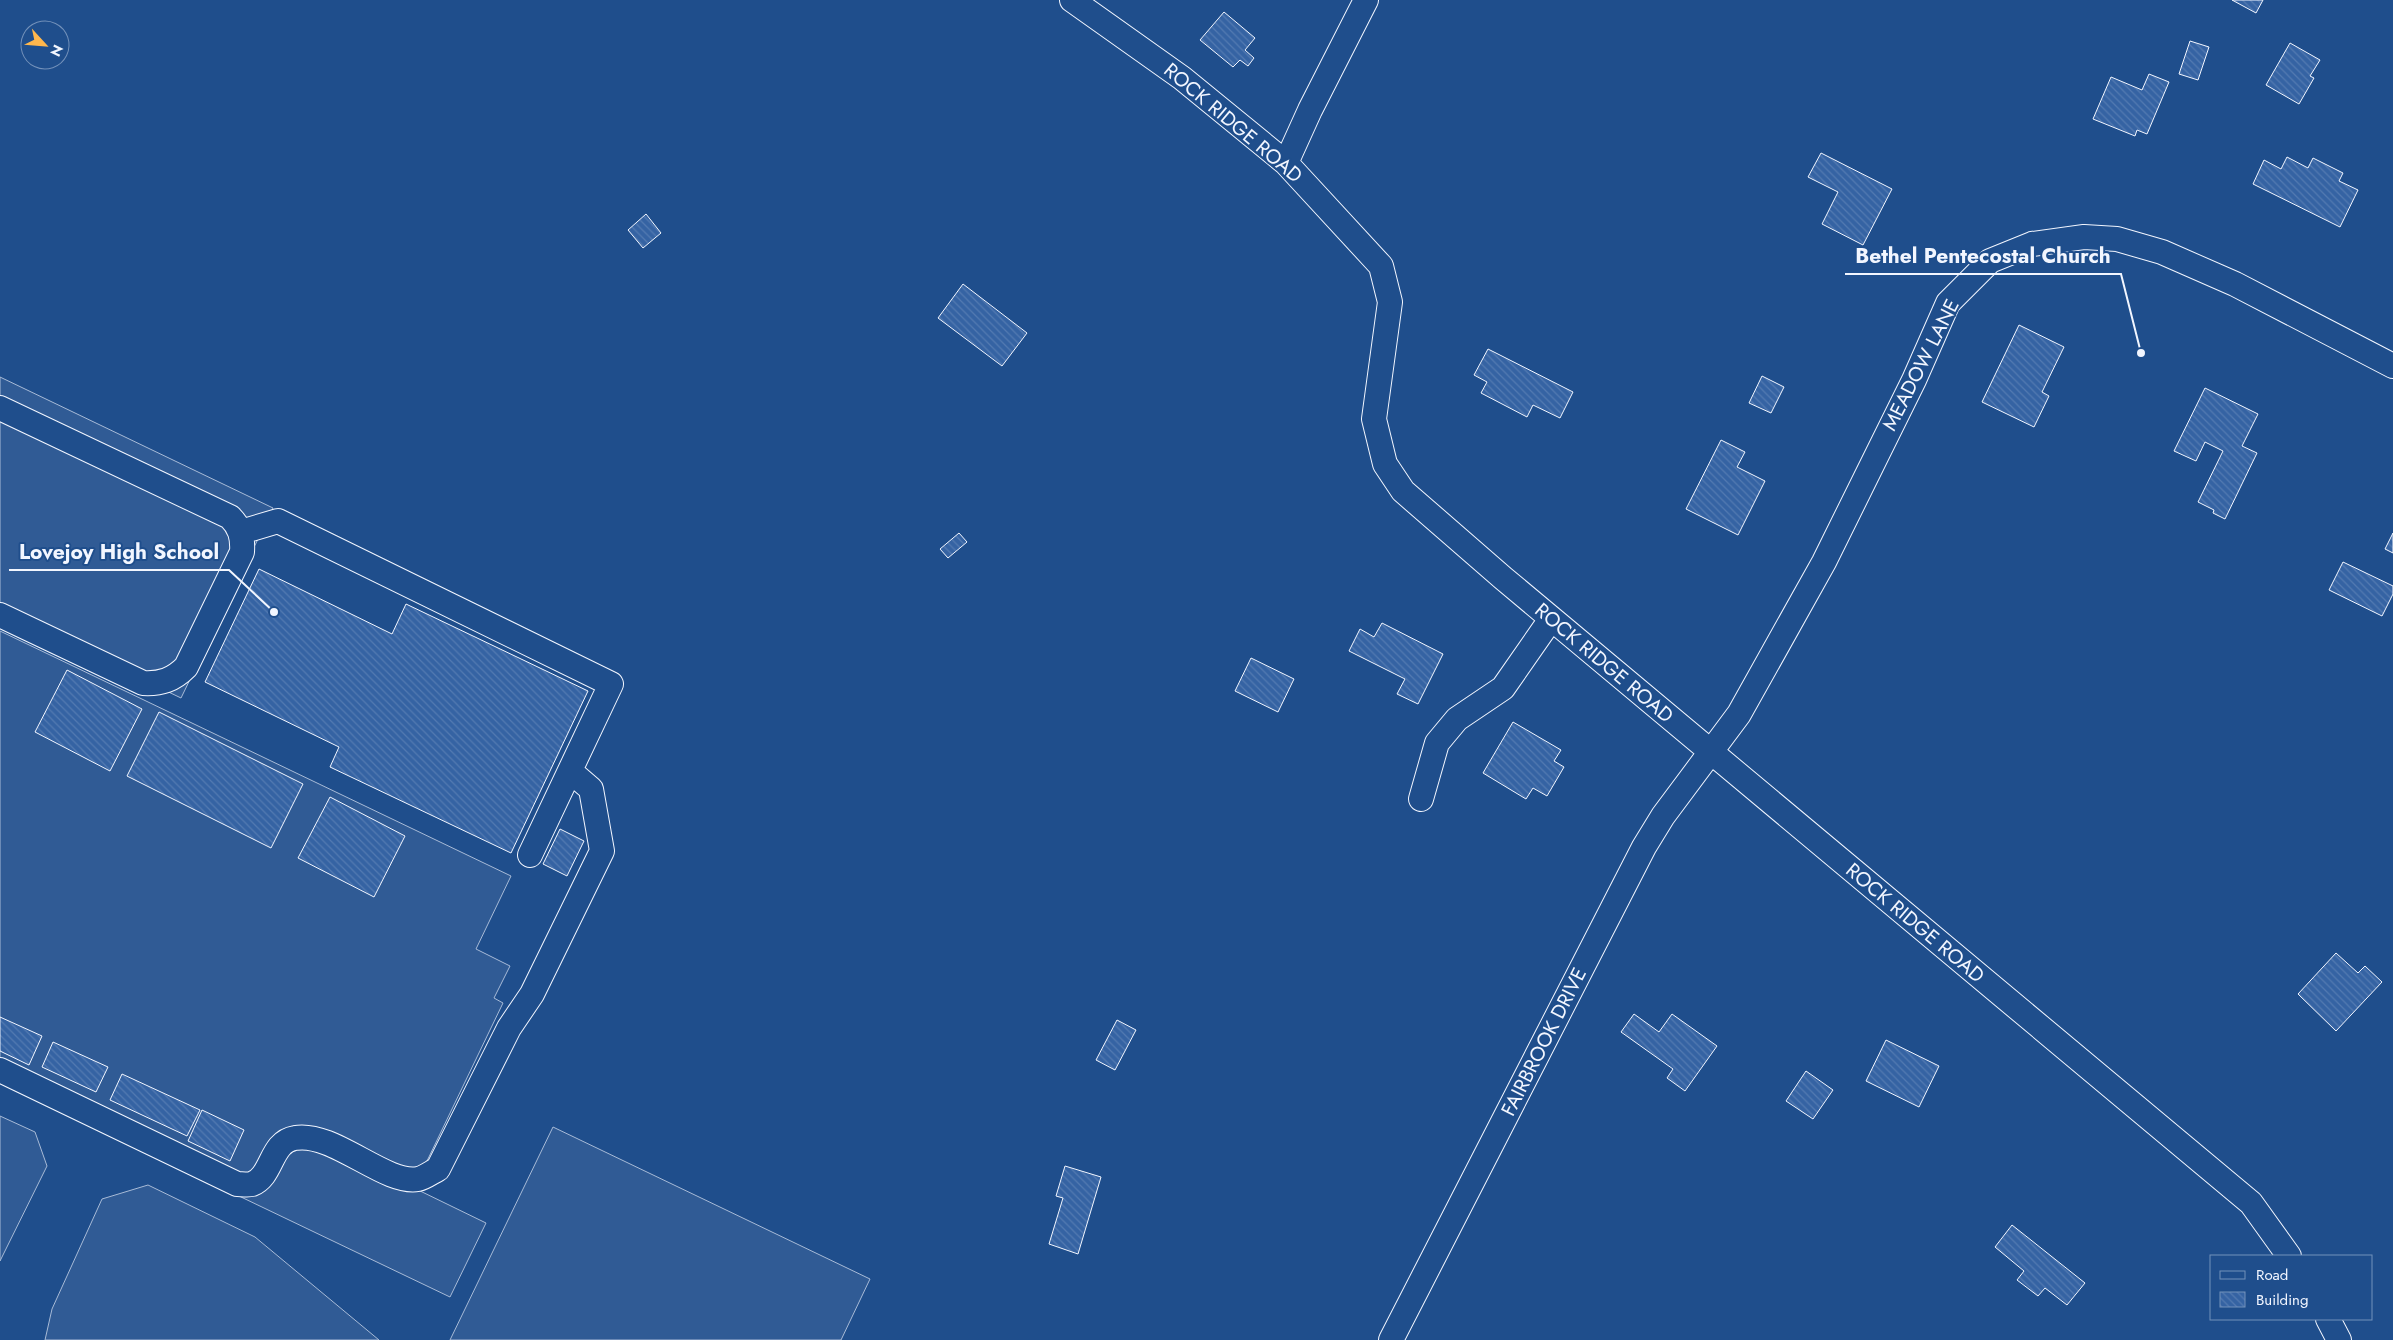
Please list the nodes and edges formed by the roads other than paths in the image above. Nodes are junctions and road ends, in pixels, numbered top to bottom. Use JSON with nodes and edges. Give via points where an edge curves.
{"nodes":[{"id":1,"x":1072,"y":0,"type":"edge"},
{"id":2,"x":1366,"y":0,"type":"edge"},
{"id":3,"x":1286,"y":163,"type":"junction"},
{"id":4,"x":2393,"y":366,"type":"edge"},
{"id":5,"x":0,"y":408,"type":"edge"},
{"id":6,"x":241,"y":532,"type":"junction"},
{"id":7,"x":0,"y":615,"type":"edge"},
{"id":8,"x":1552,"y":619,"type":"junction"},
{"id":9,"x":1712,"y":753,"type":"junction"},
{"id":10,"x":570,"y":771,"type":"junction"},
{"id":11,"x":1421,"y":799,"type":"dead end"},
{"id":12,"x":530,"y":855,"type":"dead end"},
{"id":13,"x":0,"y":1070,"type":"edge"},
{"id":14,"x":2288,"y":1255,"type":"edge"},
{"id":15,"x":2329,"y":1320,"type":"edge"},
{"id":16,"x":1391,"y":1340,"type":"edge"},
{"id":17,"x":2339,"y":1340,"type":"edge"}],
"edges":[{"from":1,"to":3,"type":"street","name":"ROCK RIDGE ROAD","via":[[1182,78]]},
{"from":2,"to":3,"type":"street"},
{"from":3,"to":8,"type":"street","name":"ROCK RIDGE ROAD","via":[[1381,266],[1390,302],[1374,419],[1385,464],[1403,491]]},
{"from":4,"to":9,"type":"street","name":"MEADOW LANE","via":[[2235,284],[2162,252],[2118,239],[2084,237],[2032,244],[1990,261],[1948,303],[1914,380],[1824,562],[1739,714]]},
{"from":5,"to":6,"type":"street","via":[[230,517]]},
{"from":6,"to":7,"type":"street","via":[[242,552],[190,660],[177,676],[167,682],[143,683]]},
{"from":6,"to":10,"type":"street","via":[[278,521],[611,684]]},
{"from":8,"to":9,"type":"street","name":"ROCK RIDGE ROAD"},
{"from":8,"to":11,"type":"street","via":[[1503,688],[1457,719],[1437,743]]},
{"from":9,"to":14,"type":"street","name":"ROCK RIDGE ROAD","via":[[2251,1203]]},
{"from":9,"to":16,"type":"street","name":"FAIRBROOK DRIVE","via":[[1663,816],[1644,847]]},
{"from":10,"to":12,"type":"street"},
{"from":10,"to":13,"type":"street","via":[[591,789],[602,851],[532,994],[509,1028],[438,1169],[418,1179],[402,1178],[323,1141],[295,1138],[276,1149],[262,1176],[252,1184],[237,1184]]},
{"from":15,"to":17,"type":"street"}]}
